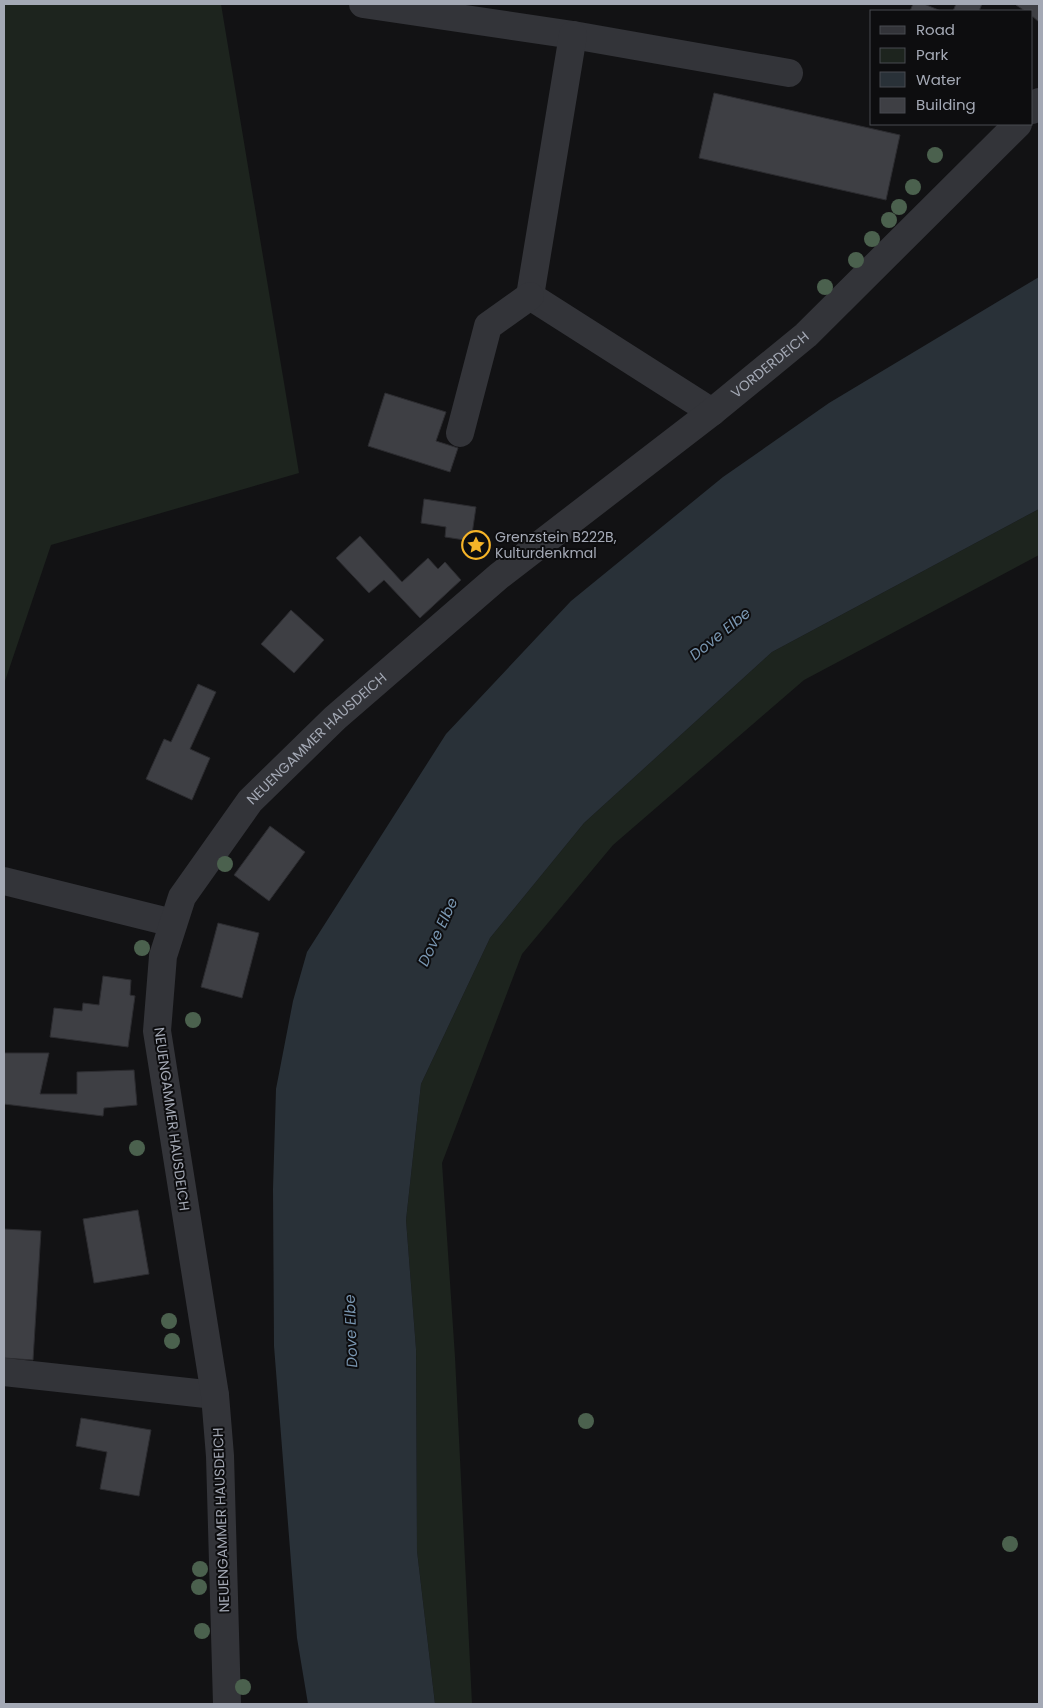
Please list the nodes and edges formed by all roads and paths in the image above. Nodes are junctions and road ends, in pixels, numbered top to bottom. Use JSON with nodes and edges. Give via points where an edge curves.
{"nodes":[{"id":1,"x":363,"y":4,"type":"edge"},
{"id":2,"x":573,"y":35,"type":"junction"},
{"id":3,"x":789,"y":73,"type":"dead end"},
{"id":4,"x":1017,"y":125,"type":"edge"},
{"id":5,"x":530,"y":296,"type":"junction"},
{"id":6,"x":712,"y":412,"type":"junction"},
{"id":7,"x":460,"y":433,"type":"dead end"},
{"id":8,"x":499,"y":576,"type":"joint"},
{"id":9,"x":4,"y":881,"type":"edge"},
{"id":10,"x":174,"y":924,"type":"junction"},
{"id":11,"x":4,"y":1372,"type":"edge"},
{"id":12,"x":215,"y":1395,"type":"junction"},
{"id":13,"x":228,"y":1704,"type":"edge"}],
"edges":[{"from":1,"to":2,"type":"street"},
{"from":2,"to":3,"type":"street"},
{"from":2,"to":5,"type":"street"},
{"from":4,"to":6,"type":"street","name":"VORDERDEICH","via":[[806,335]]},
{"from":5,"to":6,"type":"street"},
{"from":5,"to":7,"type":"street","via":[[488,326]]},
{"from":6,"to":8,"type":"street","name":"VORDERDEICH"},
{"from":8,"to":10,"type":"street","name":"NEUENGAMMER HAUSDEICH","via":[[335,718],[250,801],[182,897]]},
{"from":9,"to":10,"type":"street"},
{"from":10,"to":12,"type":"street","name":"NEUENGAMMER HAUSDEICH","via":[[163,956],[157,1031]]},
{"from":11,"to":12,"type":"street"},
{"from":12,"to":13,"type":"street","name":"NEUENGAMMER HAUSDEICH"}]}
